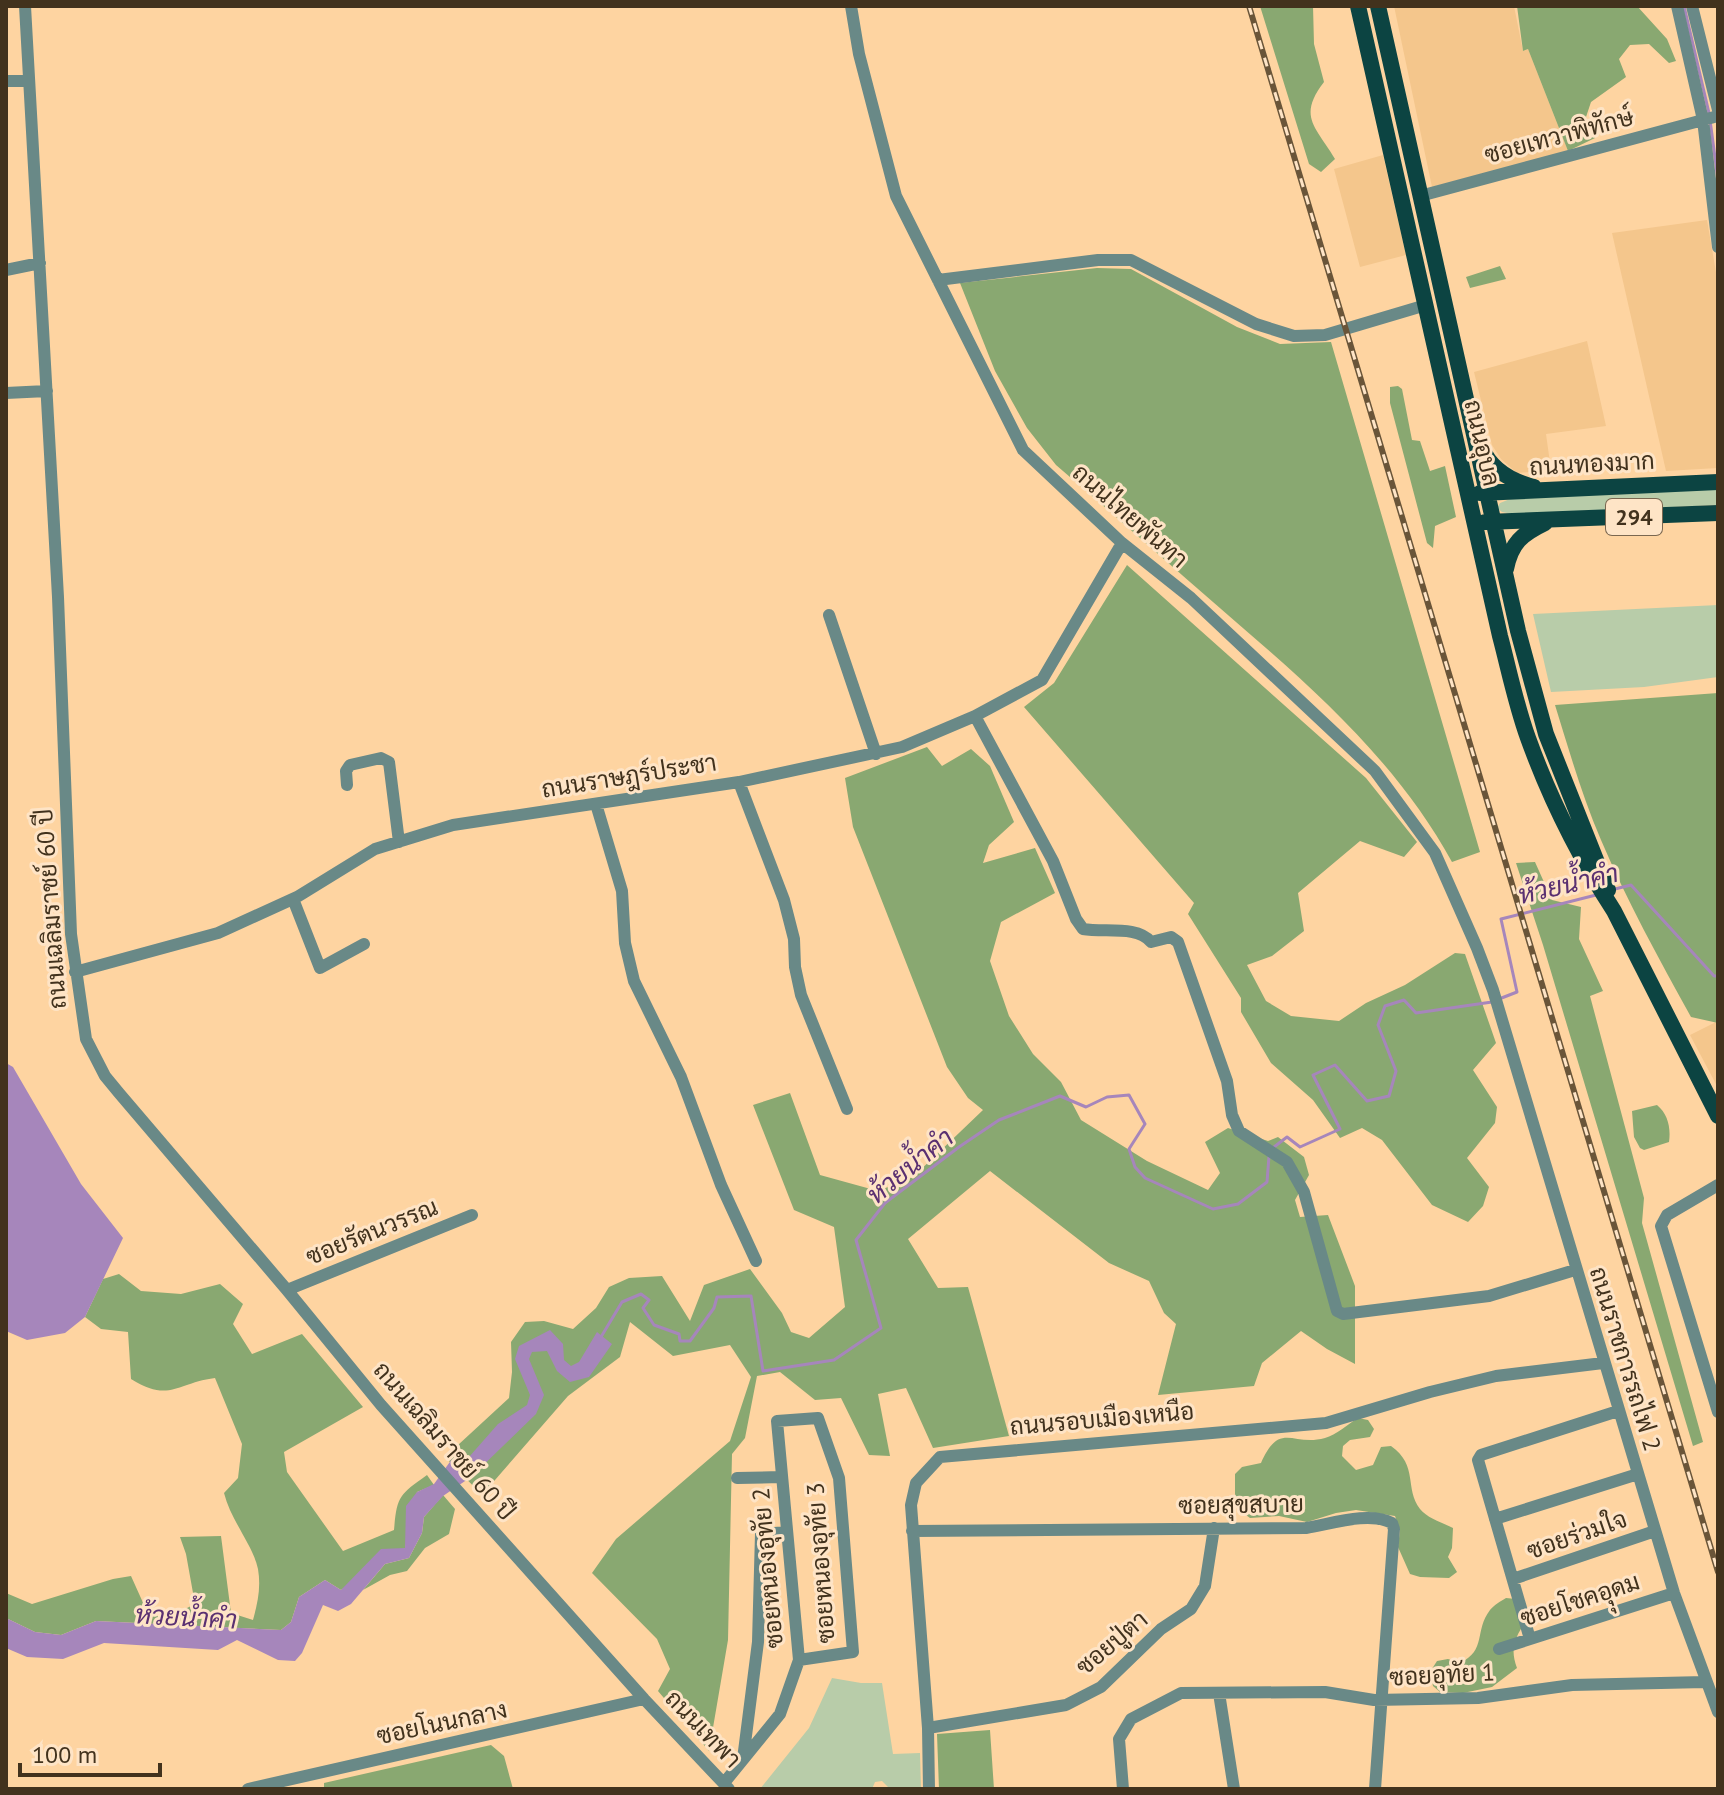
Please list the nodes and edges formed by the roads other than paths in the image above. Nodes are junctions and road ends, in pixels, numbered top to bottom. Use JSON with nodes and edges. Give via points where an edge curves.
{"nodes":[{"id":1,"x":25,"y":6,"type":"edge"},
{"id":2,"x":851,"y":6,"type":"edge"},
{"id":3,"x":1358,"y":6,"type":"edge"},
{"id":4,"x":1378,"y":6,"type":"edge"},
{"id":5,"x":1677,"y":6,"type":"edge"},
{"id":6,"x":1692,"y":6,"type":"edge"},
{"id":7,"x":6,"y":81,"type":"edge"},
{"id":8,"x":29,"y":81,"type":"junction"},
{"id":9,"x":1712,"y":116,"type":"edge"},
{"id":10,"x":1414,"y":168,"type":"junction"},
{"id":11,"x":1396,"y":172,"type":"junction"},
{"id":12,"x":1420,"y":196,"type":"junction"},
{"id":13,"x":1718,"y":247,"type":"edge"},
{"id":14,"x":40,"y":263,"type":"junction"},
{"id":15,"x":6,"y":270,"type":"edge"},
{"id":16,"x":938,"y":280,"type":"junction"},
{"id":17,"x":1426,"y":305,"type":"junction"},
{"id":18,"x":47,"y":391,"type":"junction"},
{"id":19,"x":6,"y":393,"type":"edge"},
{"id":20,"x":1472,"y":424,"type":"junction"},
{"id":21,"x":1718,"y":482,"type":"edge"},
{"id":22,"x":1551,"y":491,"type":"junction"},
{"id":23,"x":1487,"y":492,"type":"junction"},
{"id":24,"x":1469,"y":494,"type":"junction"},
{"id":25,"x":1718,"y":513,"type":"edge"},
{"id":26,"x":1493,"y":521,"type":"junction"},
{"id":27,"x":1550,"y":521,"type":"junction"},
{"id":28,"x":1475,"y":522,"type":"junction"},
{"id":29,"x":1122,"y":543,"type":"junction"},
{"id":30,"x":1505,"y":572,"type":"junction"},
{"id":31,"x":829,"y":615,"type":"dead end"},
{"id":32,"x":975,"y":716,"type":"junction"},
{"id":33,"x":876,"y":754,"type":"junction"},
{"id":34,"x":739,"y":782,"type":"junction"},
{"id":35,"x":347,"y":785,"type":"dead end"},
{"id":36,"x":596,"y":804,"type":"junction"},
{"id":37,"x":399,"y":842,"type":"junction"},
{"id":38,"x":1599,"y":878,"type":"junction"},
{"id":39,"x":293,"y":899,"type":"junction"},
{"id":40,"x":364,"y":944,"type":"dead end"},
{"id":41,"x":75,"y":972,"type":"junction"},
{"id":42,"x":1501,"y":1015,"type":"joint"},
{"id":43,"x":847,"y":1109,"type":"dead end"},
{"id":44,"x":1718,"y":1116,"type":"edge"},
{"id":45,"x":1718,"y":1185,"type":"edge"},
{"id":46,"x":472,"y":1215,"type":"dead end"},
{"id":47,"x":756,"y":1261,"type":"dead end"},
{"id":48,"x":1575,"y":1270,"type":"junction"},
{"id":49,"x":287,"y":1290,"type":"junction"},
{"id":50,"x":1603,"y":1363,"type":"junction"},
{"id":51,"x":1618,"y":1411,"type":"junction"},
{"id":52,"x":1718,"y":1412,"type":"edge"},
{"id":53,"x":777,"y":1421,"type":"joint"},
{"id":54,"x":1638,"y":1474,"type":"junction"},
{"id":55,"x":781,"y":1477,"type":"junction"},
{"id":56,"x":737,"y":1478,"type":"dead end"},
{"id":57,"x":1495,"y":1519,"type":"junction"},
{"id":58,"x":1214,"y":1528,"type":"junction"},
{"id":59,"x":912,"y":1531,"type":"junction"},
{"id":60,"x":1655,"y":1531,"type":"junction"},
{"id":61,"x":787,"y":1532,"type":"junction"},
{"id":62,"x":1513,"y":1579,"type":"junction"},
{"id":63,"x":1674,"y":1593,"type":"junction"},
{"id":64,"x":1530,"y":1639,"type":"junction"},
{"id":65,"x":1499,"y":1649,"type":"dead end"},
{"id":66,"x":799,"y":1660,"type":"junction"},
{"id":67,"x":1705,"y":1682,"type":"junction"},
{"id":68,"x":1219,"y":1693,"type":"junction"},
{"id":69,"x":644,"y":1699,"type":"junction"},
{"id":70,"x":1381,"y":1700,"type":"junction"},
{"id":71,"x":1718,"y":1712,"type":"edge"},
{"id":72,"x":928,"y":1728,"type":"junction"},
{"id":73,"x":743,"y":1759,"type":"junction"},
{"id":74,"x":726,"y":1786,"type":"edge"},
{"id":75,"x":248,"y":1789,"type":"edge"},
{"id":76,"x":929,"y":1789,"type":"edge"},
{"id":77,"x":1123,"y":1789,"type":"edge"},
{"id":78,"x":1234,"y":1789,"type":"edge"},
{"id":79,"x":1375,"y":1789,"type":"edge"}],
"edges":[{"from":1,"to":8,"type":"street","name":"ถนนเฉลิมราชย์ 60 ปี"},
{"from":2,"to":16,"type":"street","name":"ถนนไทยพันทา","via":[[896,196]]},
{"from":3,"to":11,"type":"main road","name":"ถนนอุบล"},
{"from":4,"to":10,"type":"main road","name":"ถนนอุบล"},
{"from":5,"to":9,"type":"street"},
{"from":6,"to":9,"type":"street"},
{"from":7,"to":8,"type":"street"},
{"from":8,"to":14,"type":"street","name":"ถนนเฉลิมราชย์ 60 ปี"},
{"from":9,"to":12,"type":"street","name":"ซอยเทวาพิทักษ์"},
{"from":9,"to":13,"type":"street"},
{"from":10,"to":11,"type":"main road"},
{"from":10,"to":12,"type":"main road","name":"ถนนอุบล"},
{"from":11,"to":17,"type":"main road","name":"ถนนอุบล"},
{"from":12,"to":20,"type":"main road","name":"ถนนอุบล"},
{"from":14,"to":15,"type":"street"},
{"from":14,"to":18,"type":"street","name":"ถนนเฉลิมราชย์ 60 ปี"},
{"from":16,"to":17,"type":"street","via":[[1131,260],[1256,324],[1294,336],[1325,335]]},
{"from":16,"to":29,"type":"street","name":"ถนนไทยพันทา","via":[[1023,450]]},
{"from":17,"to":24,"type":"main road","name":"ถนนอุบล"},
{"from":18,"to":19,"type":"street"},
{"from":18,"to":41,"type":"street","name":"ถนนเฉลิมราชย์ 60 ปี"},
{"from":20,"to":22,"type":"main road","via":[[1485,457],[1502,475]]},
{"from":20,"to":23,"type":"main road","name":"ถนนอุบล"},
{"from":21,"to":22,"type":"main road","name":"ถนนทองมาก","number":"294"},
{"from":22,"to":23,"type":"main road","name":"ถนนทองมาก","number":"294"},
{"from":23,"to":24,"type":"main road","name":"ถนนทองมาก","number":"294"},
{"from":23,"to":26,"type":"main road","name":"ถนนอุบล"},
{"from":24,"to":28,"type":"main road","name":"ถนนอุบล"},
{"from":25,"to":27,"type":"main road","number":"294"},
{"from":26,"to":27,"type":"main road","number":"294"},
{"from":26,"to":28,"type":"main road","number":"294"},
{"from":26,"to":30,"type":"main road","name":"ถนนอุบล"},
{"from":27,"to":30,"type":"main road","via":[[1513,544]]},
{"from":28,"to":38,"type":"main road","name":"ถนนอุบล","via":[[1527,737],[1559,815]]},
{"from":29,"to":32,"type":"street","name":"ถนนราษฎร์ประชา","via":[[1042,680]]},
{"from":29,"to":42,"type":"street","name":"ถนนไทยพันทา","via":[[1191,598],[1375,771],[1435,853]]},
{"from":30,"to":38,"type":"main road","name":"ถนนอุบล","via":[[1546,734]]},
{"from":31,"to":33,"type":"street"},
{"from":32,"to":33,"type":"street","name":"ถนนราษฎร์ประชา"},
{"from":32,"to":48,"type":"street","via":[[1083,929],[1144,933],[1151,942],[1171,937],[1178,942],[1227,1081],[1232,1115],[1239,1131],[1287,1162],[1304,1192],[1337,1311],[1489,1296]]},
{"from":33,"to":34,"type":"street","name":"ถนนราษฎร์ประชา"},
{"from":34,"to":36,"type":"street","name":"ถนนราษฎร์ประชา"},
{"from":34,"to":43,"type":"street","via":[[784,900],[801,995]]},
{"from":35,"to":37,"type":"street","via":[[350,765],[381,758],[389,762]]},
{"from":36,"to":37,"type":"street","name":"ถนนราษฎร์ประชา","via":[[453,825]]},
{"from":36,"to":47,"type":"street","via":[[622,891],[634,981],[681,1077]]},
{"from":37,"to":39,"type":"street","name":"ถนนราษฎร์ประชา","via":[[375,849]]},
{"from":38,"to":44,"type":"main road"},
{"from":39,"to":40,"type":"street","via":[[320,968]]},
{"from":39,"to":41,"type":"street","name":"ถนนราษฎร์ประชา","via":[[218,933]]},
{"from":41,"to":49,"type":"street","name":"ถนนเฉลิมราชย์ 60 ปี","via":[[86,1039],[105,1076]]},
{"from":42,"to":48,"type":"street","name":"ถนนราชการรถไฟ 2"},
{"from":45,"to":52,"type":"street","via":[[1662,1220]]},
{"from":46,"to":49,"type":"street","name":"ซอยรัตนวรรณ"},
{"from":48,"to":50,"type":"street","name":"ถนนราชการรถไฟ 2"},
{"from":49,"to":69,"type":"street","name":"ถนนเฉลิมราชย์ 60 ปี","via":[[381,1405]]},
{"from":50,"to":51,"type":"street","name":"ถนนราชการรถไฟ 2"},
{"from":50,"to":59,"type":"street","name":"ถนนรอบเมืองเหนือ","via":[[1496,1376],[1326,1423],[940,1457],[916,1483]]},
{"from":51,"to":54,"type":"street","name":"ถนนราชการรถไฟ 2"},
{"from":51,"to":57,"type":"street","via":[[1481,1455]]},
{"from":53,"to":55,"type":"street","name":"ซอยหนองอุทัย 2"},
{"from":53,"to":66,"type":"street","name":"ซอยหนองอุทัย 3","via":[[818,1418],[839,1478],[853,1652]]},
{"from":54,"to":57,"type":"street"},
{"from":54,"to":60,"type":"street","name":"ถนนราชการรถไฟ 2"},
{"from":55,"to":56,"type":"street"},
{"from":55,"to":61,"type":"street","name":"ซอยหนองอุทัย 2"},
{"from":57,"to":62,"type":"street"},
{"from":58,"to":59,"type":"street","name":"ซอยสุขสบาย"},
{"from":58,"to":70,"type":"street","name":"ซอยสุขสบาย","via":[[1392,1523]]},
{"from":58,"to":72,"type":"street","name":"ซอยปู่ตา","via":[[1205,1586],[1191,1609],[1161,1629],[1101,1687],[1066,1705]]},
{"from":59,"to":72,"type":"street","name":"ถนนรอบเมืองเหนือ"},
{"from":60,"to":62,"type":"street","name":"ซอยร่วมใจ"},
{"from":60,"to":63,"type":"street","name":"ถนนราชการรถไฟ 2"},
{"from":61,"to":66,"type":"street","name":"ซอยหนองอุทัย 2"},
{"from":61,"to":73,"type":"street","via":[[761,1534],[758,1642]]},
{"from":62,"to":64,"type":"street"},
{"from":63,"to":64,"type":"street","name":"ซอยโชคอุุดม"},
{"from":63,"to":67,"type":"street","name":"ถนนราชการรถไฟ 2"},
{"from":64,"to":65,"type":"street","name":"ซอยโชคอุุดม"},
{"from":66,"to":73,"type":"street","name":"ซอยหนองอุทัย 2","via":[[780,1714]]},
{"from":67,"to":70,"type":"street","name":"ซอยอุทัย 1","via":[[1572,1685],[1478,1698]]},
{"from":67,"to":71,"type":"street","name":"ถนนราชการรถไฟ 2"},
{"from":68,"to":70,"type":"street","name":"ซอยอุทัย 1","via":[[1325,1692]]},
{"from":68,"to":77,"type":"street","name":"ซอยอุทัย 1","via":[[1181,1693],[1131,1719],[1119,1739]]},
{"from":68,"to":78,"type":"street"},
{"from":69,"to":74,"type":"street","name":"ถนนเทพา"},
{"from":69,"to":75,"type":"street","name":"ซอยโนนกลาง"},
{"from":70,"to":79,"type":"street"},
{"from":72,"to":76,"type":"street","name":"ถนนรอบเมืองเหนือ"},
{"from":73,"to":74,"type":"street","name":"ซอยหนองอุทัย 2"}]}
